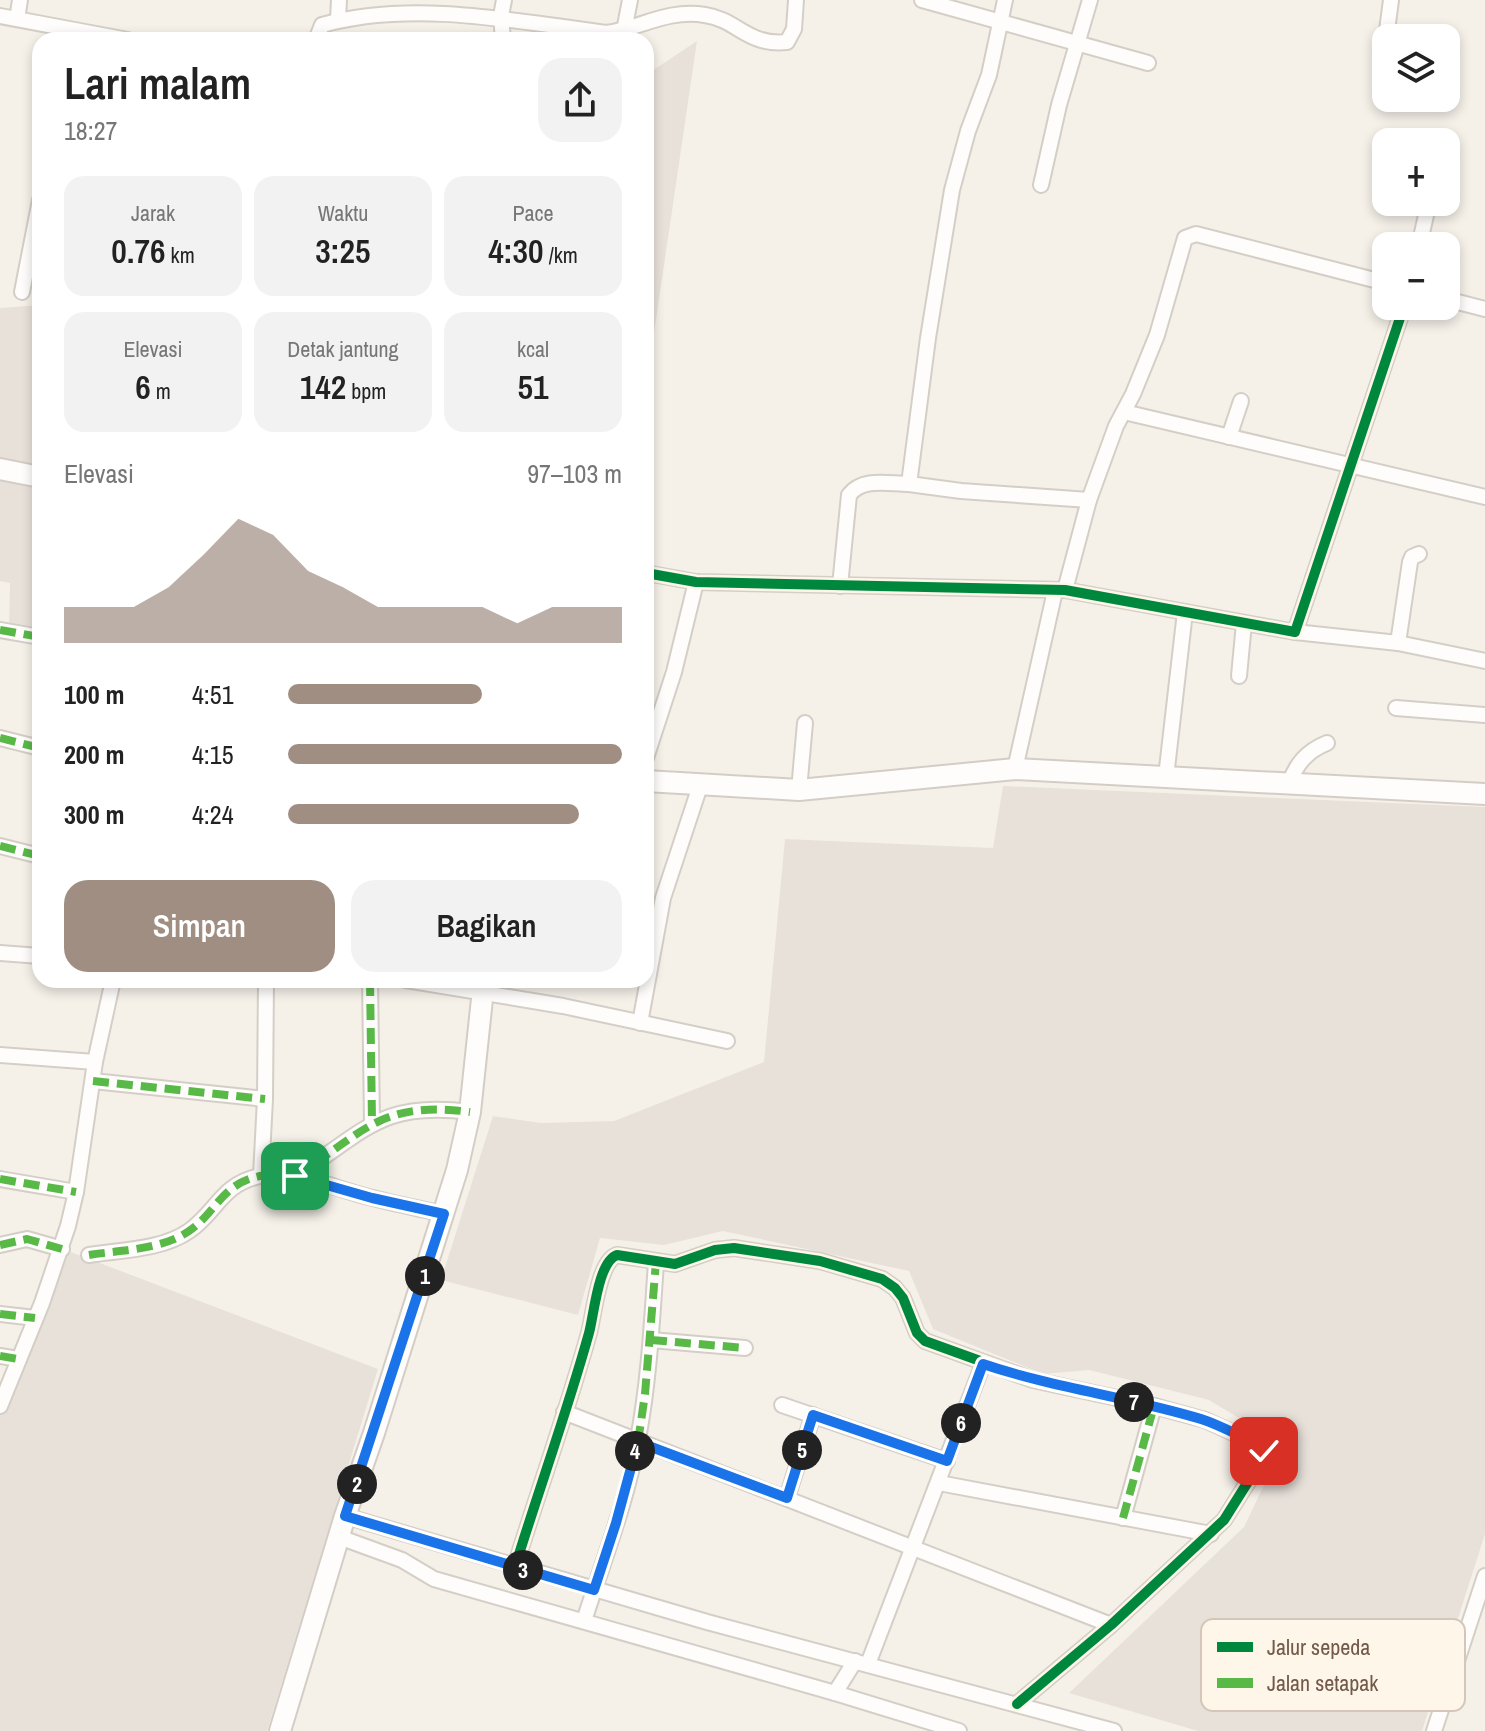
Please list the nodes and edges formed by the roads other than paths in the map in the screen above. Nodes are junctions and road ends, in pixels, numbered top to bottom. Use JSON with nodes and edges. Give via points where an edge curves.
{"nodes":[{"id":1,"x":20,"y":0,"type":"edge"},
{"id":2,"x":339,"y":0,"type":"edge"},
{"id":3,"x":504,"y":0,"type":"edge"},
{"id":4,"x":630,"y":0,"type":"edge"},
{"id":5,"x":708,"y":0,"type":"edge"},
{"id":6,"x":796,"y":0,"type":"edge"},
{"id":7,"x":922,"y":0,"type":"edge"},
{"id":8,"x":1005,"y":0,"type":"edge"},
{"id":9,"x":1090,"y":0,"type":"edge"},
{"id":10,"x":1391,"y":0,"type":"edge"},
{"id":11,"x":418,"y":5,"type":"edge"},
{"id":12,"x":705,"y":15,"type":"junction"},
{"id":13,"x":0,"y":16,"type":"edge"},
{"id":14,"x":501,"y":16,"type":"junction"},
{"id":15,"x":17,"y":19,"type":"junction"},
{"id":16,"x":338,"y":19,"type":"junction"},
{"id":17,"x":1000,"y":22,"type":"junction"},
{"id":18,"x":40,"y":24,"type":"junction"},
{"id":19,"x":1388,"y":24,"type":"edge"},
{"id":20,"x":624,"y":31,"type":"junction"},
{"id":21,"x":42,"y":32,"type":"edge"},
{"id":22,"x":79,"y":32,"type":"edge"},
{"id":23,"x":319,"y":32,"type":"edge"},
{"id":24,"x":502,"y":32,"type":"edge"},
{"id":25,"x":600,"y":32,"type":"edge"},
{"id":26,"x":615,"y":32,"type":"edge"},
{"id":27,"x":1078,"y":44,"type":"junction"},
{"id":28,"x":1148,"y":63,"type":"dead end"},
{"id":29,"x":1041,"y":185,"type":"dead end"},
{"id":30,"x":32,"y":241,"type":"edge"},
{"id":31,"x":1372,"y":279,"type":"edge"},
{"id":32,"x":22,"y":292,"type":"dead end"},
{"id":33,"x":1460,"y":303,"type":"edge"},
{"id":34,"x":1485,"y":309,"type":"edge"},
{"id":35,"x":1399,"y":320,"type":"edge"},
{"id":36,"x":1241,"y":401,"type":"dead end"},
{"id":37,"x":1124,"y":412,"type":"junction"},
{"id":38,"x":1229,"y":437,"type":"junction"},
{"id":39,"x":1349,"y":465,"type":"junction"},
{"id":40,"x":0,"y":469,"type":"edge"},
{"id":41,"x":32,"y":475,"type":"edge"},
{"id":42,"x":909,"y":484,"type":"junction"},
{"id":43,"x":1485,"y":497,"type":"edge"},
{"id":44,"x":1089,"y":500,"type":"junction"},
{"id":45,"x":1419,"y":554,"type":"dead end"},
{"id":46,"x":654,"y":574,"type":"edge"},
{"id":47,"x":696,"y":582,"type":"junction"},
{"id":48,"x":840,"y":586,"type":"junction"},
{"id":49,"x":1060,"y":591,"type":"junction"},
{"id":50,"x":1185,"y":612,"type":"junction"},
{"id":51,"x":1244,"y":623,"type":"junction"},
{"id":52,"x":0,"y":630,"type":"edge"},
{"id":53,"x":1295,"y":632,"type":"junction"},
{"id":54,"x":32,"y":636,"type":"edge"},
{"id":55,"x":1398,"y":643,"type":"junction"},
{"id":56,"x":1485,"y":661,"type":"edge"},
{"id":57,"x":1239,"y":676,"type":"dead end"},
{"id":58,"x":1396,"y":708,"type":"dead end"},
{"id":59,"x":1485,"y":715,"type":"edge"},
{"id":60,"x":805,"y":723,"type":"dead end"},
{"id":61,"x":654,"y":733,"type":"edge"},
{"id":62,"x":0,"y":738,"type":"edge"},
{"id":63,"x":1327,"y":743,"type":"dead end"},
{"id":64,"x":32,"y":746,"type":"edge"},
{"id":65,"x":1015,"y":769,"type":"junction"},
{"id":66,"x":1166,"y":777,"type":"junction"},
{"id":67,"x":654,"y":782,"type":"edge"},
{"id":68,"x":1289,"y":784,"type":"junction"},
{"id":69,"x":700,"y":786,"type":"junction"},
{"id":70,"x":799,"y":790,"type":"junction"},
{"id":71,"x":1485,"y":794,"type":"edge"},
{"id":72,"x":0,"y":846,"type":"edge"},
{"id":73,"x":32,"y":854,"type":"edge"},
{"id":74,"x":654,"y":947,"type":"edge"},
{"id":75,"x":0,"y":953,"type":"edge"},
{"id":76,"x":32,"y":955,"type":"edge"},
{"id":77,"x":111,"y":988,"type":"edge"},
{"id":78,"x":266,"y":988,"type":"edge"},
{"id":79,"x":370,"y":988,"type":"edge"},
{"id":80,"x":484,"y":988,"type":"edge"},
{"id":81,"x":492,"y":988,"type":"edge"},
{"id":82,"x":646,"y":988,"type":"edge"},
{"id":83,"x":640,"y":1023,"type":"junction"},
{"id":84,"x":727,"y":1041,"type":"dead end"},
{"id":85,"x":0,"y":1055,"type":"edge"},
{"id":86,"x":95,"y":1062,"type":"junction"},
{"id":87,"x":93,"y":1081,"type":"junction"},
{"id":88,"x":265,"y":1099,"type":"junction"},
{"id":89,"x":470,"y":1112,"type":"junction"},
{"id":90,"x":372,"y":1122,"type":"junction"},
{"id":91,"x":261,"y":1176,"type":"junction"},
{"id":92,"x":295,"y":1176,"type":"junction"},
{"id":93,"x":0,"y":1179,"type":"edge"},
{"id":94,"x":76,"y":1192,"type":"junction"},
{"id":95,"x":444,"y":1214,"type":"junction"},
{"id":96,"x":0,"y":1245,"type":"edge"},
{"id":97,"x":62,"y":1249,"type":"junction"},
{"id":98,"x":89,"y":1255,"type":"dead end"},
{"id":99,"x":656,"y":1262,"type":"junction"},
{"id":100,"x":0,"y":1314,"type":"edge"},
{"id":101,"x":35,"y":1318,"type":"junction"},
{"id":102,"x":651,"y":1340,"type":"junction"},
{"id":103,"x":745,"y":1348,"type":"dead end"},
{"id":104,"x":0,"y":1356,"type":"edge"},
{"id":105,"x":18,"y":1359,"type":"junction"},
{"id":106,"x":983,"y":1364,"type":"junction"},
{"id":107,"x":782,"y":1405,"type":"dead end"},
{"id":108,"x":0,"y":1406,"type":"edge"},
{"id":109,"x":1154,"y":1406,"type":"junction"},
{"id":110,"x":564,"y":1412,"type":"junction"},
{"id":111,"x":813,"y":1415,"type":"junction"},
{"id":112,"x":638,"y":1442,"type":"junction"},
{"id":113,"x":947,"y":1461,"type":"junction"},
{"id":114,"x":939,"y":1483,"type":"junction"},
{"id":115,"x":787,"y":1498,"type":"junction"},
{"id":116,"x":345,"y":1516,"type":"junction"},
{"id":117,"x":1123,"y":1518,"type":"junction"},
{"id":118,"x":1211,"y":1534,"type":"junction"},
{"id":119,"x":339,"y":1537,"type":"junction"},
{"id":120,"x":915,"y":1549,"type":"junction"},
{"id":121,"x":515,"y":1567,"type":"junction"},
{"id":122,"x":1485,"y":1576,"type":"edge"},
{"id":123,"x":594,"y":1590,"type":"junction"},
{"id":124,"x":584,"y":1621,"type":"junction"},
{"id":125,"x":1111,"y":1625,"type":"junction"},
{"id":126,"x":1465,"y":1637,"type":"edge"},
{"id":127,"x":862,"y":1662,"type":"junction"},
{"id":128,"x":835,"y":1693,"type":"junction"},
{"id":129,"x":1017,"y":1704,"type":"junction"},
{"id":130,"x":1441,"y":1711,"type":"edge"},
{"id":131,"x":280,"y":1731,"type":"edge"},
{"id":132,"x":959,"y":1731,"type":"edge"},
{"id":133,"x":1114,"y":1731,"type":"edge"},
{"id":134,"x":1434,"y":1731,"type":"edge"}],
"edges":[{"from":1,"to":15,"type":"street"},
{"from":2,"to":16,"type":"street"},
{"from":3,"to":14,"type":"street"},
{"from":4,"to":20,"type":"street"},
{"from":5,"to":12,"type":"street"},
{"from":6,"to":12,"type":"street","via":[[794,29],[787,42],[755,40]]},
{"from":7,"to":17,"type":"street"},
{"from":8,"to":17,"type":"street"},
{"from":9,"to":27,"type":"street"},
{"from":10,"to":19,"type":"street"},
{"from":11,"to":14,"type":"street"},
{"from":11,"to":16,"type":"street"},
{"from":12,"to":20,"type":"street","via":[[667,15]]},
{"from":13,"to":15,"type":"street"},
{"from":14,"to":24,"type":"street"},
{"from":14,"to":25,"type":"street"},
{"from":15,"to":18,"type":"street"},
{"from":16,"to":23,"type":"street","via":[[322,25]]},
{"from":17,"to":27,"type":"street"},
{"from":17,"to":42,"type":"street","via":[[952,190]]},
{"from":18,"to":21,"type":"street"},
{"from":18,"to":22,"type":"street"},
{"from":20,"to":26,"type":"street"},
{"from":27,"to":28,"type":"street"},
{"from":27,"to":29,"type":"street"},
{"from":30,"to":32,"type":"street"},
{"from":31,"to":37,"type":"street","via":[[1190,235],[1181,247],[1157,335]]},
{"from":33,"to":34,"type":"street"},
{"from":35,"to":39,"type":"street"},
{"from":36,"to":38,"type":"street"},
{"from":37,"to":38,"type":"street"},
{"from":37,"to":44,"type":"street"},
{"from":38,"to":39,"type":"street"},
{"from":39,"to":43,"type":"street"},
{"from":39,"to":53,"type":"street"},
{"from":40,"to":41,"type":"street"},
{"from":42,"to":44,"type":"street"},
{"from":42,"to":48,"type":"street","via":[[867,483],[849,495]]},
{"from":44,"to":49,"type":"street"},
{"from":45,"to":55,"type":"street","via":[[1410,562]]},
{"from":46,"to":47,"type":"street"},
{"from":47,"to":48,"type":"street"},
{"from":47,"to":61,"type":"street"},
{"from":48,"to":49,"type":"street"},
{"from":49,"to":50,"type":"street"},
{"from":49,"to":65,"type":"street"},
{"from":50,"to":51,"type":"street"},
{"from":50,"to":66,"type":"street"},
{"from":51,"to":53,"type":"street"},
{"from":51,"to":57,"type":"street"},
{"from":52,"to":54,"type":"street"},
{"from":53,"to":55,"type":"street"},
{"from":55,"to":56,"type":"street"},
{"from":58,"to":59,"type":"street"},
{"from":60,"to":70,"type":"street"},
{"from":62,"to":64,"type":"street"},
{"from":63,"to":68,"type":"street","via":[[1304,757]]},
{"from":65,"to":66,"type":"street"},
{"from":65,"to":70,"type":"street"},
{"from":66,"to":68,"type":"street"},
{"from":67,"to":69,"type":"street"},
{"from":68,"to":71,"type":"street"},
{"from":69,"to":70,"type":"street"},
{"from":69,"to":74,"type":"street","via":[[663,898]]},
{"from":72,"to":73,"type":"street"},
{"from":75,"to":76,"type":"street"},
{"from":77,"to":86,"type":"street"},
{"from":78,"to":88,"type":"street"},
{"from":79,"to":90,"type":"street"},
{"from":80,"to":89,"type":"street"},
{"from":81,"to":83,"type":"street"},
{"from":82,"to":83,"type":"street"},
{"from":83,"to":84,"type":"street"},
{"from":85,"to":86,"type":"street"},
{"from":86,"to":87,"type":"street"},
{"from":87,"to":88,"type":"street"},
{"from":87,"to":94,"type":"street"},
{"from":88,"to":91,"type":"street"},
{"from":89,"to":90,"type":"street","via":[[436,1107]]},
{"from":89,"to":95,"type":"street"},
{"from":90,"to":92,"type":"street"},
{"from":91,"to":92,"type":"street"},
{"from":91,"to":98,"type":"street","via":[[224,1192],[186,1233],[143,1247]]},
{"from":92,"to":95,"type":"street"},
{"from":93,"to":94,"type":"street"},
{"from":94,"to":97,"type":"street"},
{"from":95,"to":116,"type":"street"},
{"from":96,"to":97,"type":"street","via":[[27,1239]]},
{"from":97,"to":101,"type":"street"},
{"from":99,"to":102,"type":"street"},
{"from":99,"to":106,"type":"street","via":[[675,1264],[734,1248],[820,1261],[882,1279],[903,1298],[925,1341]]},
{"from":99,"to":110,"type":"street","via":[[611,1257]]},
{"from":100,"to":101,"type":"street"},
{"from":101,"to":105,"type":"street"},
{"from":102,"to":103,"type":"street"},
{"from":102,"to":112,"type":"street"},
{"from":104,"to":105,"type":"street"},
{"from":105,"to":108,"type":"street"},
{"from":106,"to":109,"type":"street"},
{"from":106,"to":113,"type":"street"},
{"from":107,"to":111,"type":"street"},
{"from":109,"to":117,"type":"street"},
{"from":109,"to":118,"type":"street","via":[[1205,1420],[1264,1451],[1238,1501]]},
{"from":110,"to":112,"type":"street"},
{"from":110,"to":121,"type":"street"},
{"from":111,"to":113,"type":"street"},
{"from":111,"to":115,"type":"street"},
{"from":112,"to":115,"type":"street"},
{"from":112,"to":123,"type":"street"},
{"from":113,"to":114,"type":"street"},
{"from":114,"to":117,"type":"street"},
{"from":114,"to":120,"type":"street"},
{"from":115,"to":120,"type":"street"},
{"from":116,"to":119,"type":"street"},
{"from":116,"to":121,"type":"street"},
{"from":117,"to":118,"type":"street"},
{"from":118,"to":125,"type":"street"},
{"from":119,"to":124,"type":"street","via":[[402,1560],[434,1579]]},
{"from":119,"to":131,"type":"street"},
{"from":120,"to":125,"type":"street"},
{"from":120,"to":127,"type":"street"},
{"from":121,"to":123,"type":"street"},
{"from":122,"to":126,"type":"street"},
{"from":123,"to":124,"type":"street"},
{"from":123,"to":127,"type":"street"},
{"from":124,"to":128,"type":"street"},
{"from":125,"to":129,"type":"street"},
{"from":127,"to":128,"type":"street"},
{"from":127,"to":129,"type":"street"},
{"from":128,"to":132,"type":"street"},
{"from":129,"to":133,"type":"street"},
{"from":130,"to":134,"type":"street"}]}
